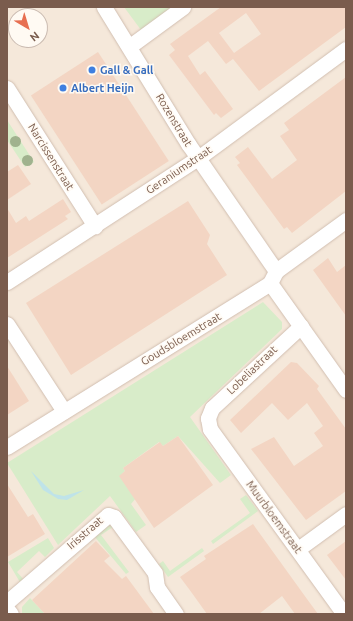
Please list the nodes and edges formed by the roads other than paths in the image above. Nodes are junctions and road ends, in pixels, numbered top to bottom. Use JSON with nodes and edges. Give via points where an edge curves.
{"nodes":[{"id":1,"x":104,"y":7,"type":"edge"},
{"id":2,"x":183,"y":7,"type":"edge"},
{"id":3,"x":130,"y":46,"type":"junction"},
{"id":4,"x":346,"y":49,"type":"edge"},
{"id":5,"x":7,"y":88,"type":"edge"},
{"id":6,"x":198,"y":158,"type":"junction"},
{"id":7,"x":346,"y":220,"type":"edge"},
{"id":8,"x":95,"y":226,"type":"junction"},
{"id":9,"x":273,"y":277,"type":"junction"},
{"id":10,"x":7,"y":282,"type":"edge"},
{"id":11,"x":7,"y":324,"type":"edge"},
{"id":12,"x":301,"y":326,"type":"junction"},
{"id":13,"x":346,"y":390,"type":"edge"},
{"id":14,"x":64,"y":411,"type":"junction"},
{"id":15,"x":208,"y":418,"type":"joint"},
{"id":16,"x":7,"y":447,"type":"edge"},
{"id":17,"x":346,"y":514,"type":"edge"},
{"id":18,"x":298,"y":549,"type":"junction"},
{"id":19,"x":7,"y":602,"type":"edge"},
{"id":20,"x":7,"y":609,"type":"edge"},
{"id":21,"x":11,"y":614,"type":"edge"},
{"id":22,"x":176,"y":614,"type":"edge"},
{"id":23,"x":344,"y":614,"type":"edge"}],
"edges":[{"from":1,"to":3,"type":"street","name":"Rozenstraat"},
{"from":2,"to":3,"type":"street"},
{"from":3,"to":6,"type":"street","name":"Rozenstraat"},
{"from":4,"to":6,"type":"street","name":"Geraniumstraat"},
{"from":5,"to":8,"type":"street","name":"Narcissenstraat"},
{"from":6,"to":8,"type":"street","name":"Geraniumstraat"},
{"from":6,"to":9,"type":"street","name":"Rozenstraat"},
{"from":7,"to":9,"type":"street","name":"Goudsbloemstraat"},
{"from":8,"to":10,"type":"street","name":"Geraniumstraat"},
{"from":9,"to":12,"type":"street","name":"Rozenstraat"},
{"from":9,"to":14,"type":"street","name":"Goudsbloemstraat"},
{"from":11,"to":14,"type":"street"},
{"from":12,"to":13,"type":"street","name":"Rozenstraat"},
{"from":12,"to":15,"type":"street","name":"Lobeliastraat","via":[[212,408]]},
{"from":14,"to":16,"type":"street","name":"Goudsbloemstraat"},
{"from":15,"to":18,"type":"street","name":"Muurbloemstraat","via":[[210,429]]},
{"from":17,"to":18,"type":"street"},
{"from":18,"to":23,"type":"street","name":"Muurbloemstraat"},
{"from":19,"to":22,"type":"street","name":"Irisstraat","via":[[108,515],[114,518],[155,573],[157,587]]},
{"from":20,"to":21,"type":"street"}]}
